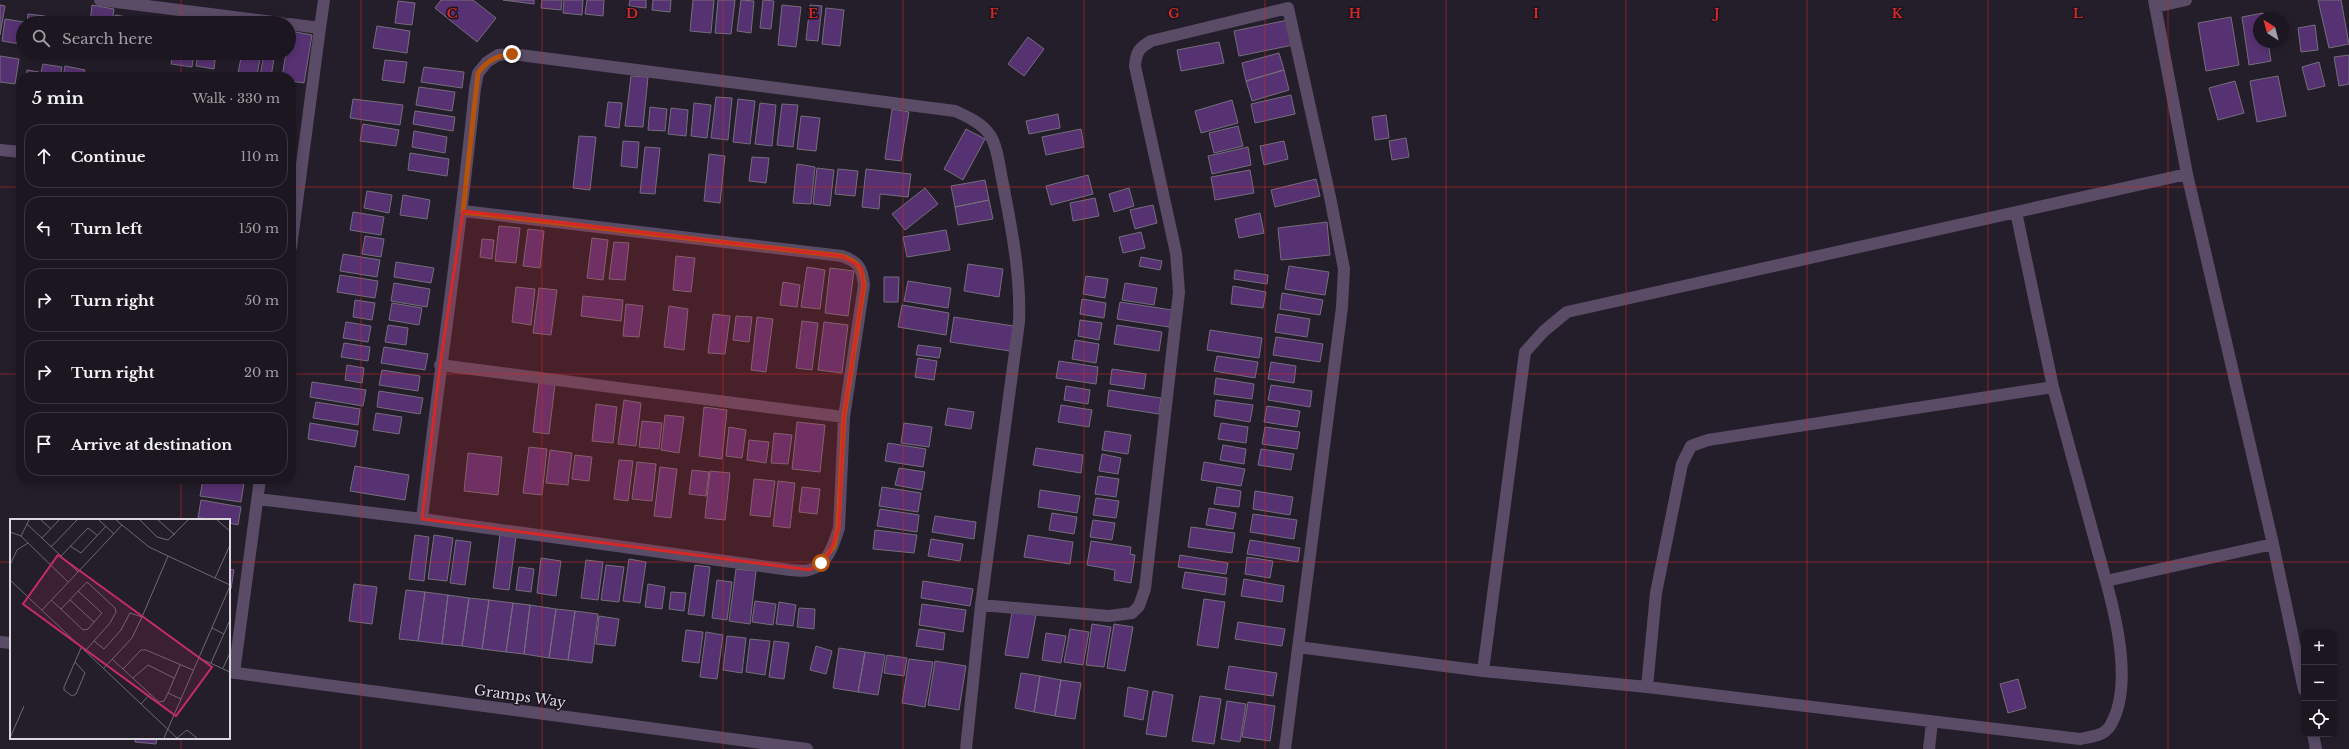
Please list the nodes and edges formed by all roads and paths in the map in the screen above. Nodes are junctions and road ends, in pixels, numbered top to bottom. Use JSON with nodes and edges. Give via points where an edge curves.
{"nodes":[{"id":1,"x":100,"y":0,"type":"edge"},
{"id":2,"x":324,"y":0,"type":"edge"},
{"id":3,"x":2186,"y":0,"type":"edge"},
{"id":4,"x":2154,"y":3,"type":"edge"},
{"id":5,"x":1287,"y":4,"type":"edge"},
{"id":6,"x":227,"y":16,"type":"edge"},
{"id":7,"x":296,"y":25,"type":"edge"},
{"id":8,"x":320,"y":28,"type":"junction"},
{"id":9,"x":0,"y":150,"type":"edge"},
{"id":10,"x":16,"y":152,"type":"edge"},
{"id":11,"x":2187,"y":174,"type":"junction"},
{"id":12,"x":296,"y":184,"type":"edge"},
{"id":13,"x":463,"y":212,"type":"junction"},
{"id":14,"x":2016,"y":212,"type":"junction"},
{"id":15,"x":440,"y":365,"type":"junction"},
{"id":16,"x":2053,"y":386,"type":"junction"},
{"id":17,"x":844,"y":417,"type":"junction"},
{"id":18,"x":260,"y":484,"type":"edge"},
{"id":19,"x":258,"y":499,"type":"junction"},
{"id":20,"x":422,"y":519,"type":"junction"},
{"id":21,"x":2274,"y":544,"type":"junction"},
{"id":22,"x":2106,"y":581,"type":"junction"},
{"id":23,"x":981,"y":605,"type":"junction"},
{"id":24,"x":0,"y":642,"type":"edge"},
{"id":25,"x":10,"y":644,"type":"edge"},
{"id":26,"x":1298,"y":647,"type":"junction"},
{"id":27,"x":1483,"y":671,"type":"junction"},
{"id":28,"x":232,"y":672,"type":"edge"},
{"id":29,"x":2301,"y":675,"type":"edge"},
{"id":30,"x":1647,"y":687,"type":"junction"},
{"id":31,"x":1932,"y":722,"type":"junction"},
{"id":32,"x":2314,"y":737,"type":"edge"},
{"id":33,"x":807,"y":749,"type":"edge"},
{"id":34,"x":966,"y":749,"type":"edge"},
{"id":35,"x":1285,"y":749,"type":"edge"},
{"id":36,"x":1929,"y":749,"type":"edge"},
{"id":37,"x":2316,"y":749,"type":"edge"}],
"edges":[{"from":1,"to":6,"type":"street"},
{"from":2,"to":8,"type":"street"},
{"from":3,"to":4,"type":"street"},
{"from":4,"to":11,"type":"street"},
{"from":5,"to":23,"type":"street","via":[[1151,41],[1140,47],[1136,54],[1135,66],[1176,253],[1180,292],[1145,589],[1139,606],[1132,613],[1109,616]]},
{"from":5,"to":26,"type":"street","via":[[1344,269],[1342,306]]},
{"from":7,"to":8,"type":"street"},
{"from":8,"to":12,"type":"street"},
{"from":9,"to":10,"type":"street"},
{"from":11,"to":14,"type":"street"},
{"from":11,"to":21,"type":"street"},
{"from":13,"to":15,"type":"street"},
{"from":13,"to":17,"type":"street","via":[[842,256],[854,260],[861,267],[864,285]]},
{"from":13,"to":23,"type":"street","via":[[478,73],[487,62],[498,55],[533,55],[944,108],[983,126],[996,151],[1009,217],[1020,302]]},
{"from":14,"to":16,"type":"street"},
{"from":14,"to":27,"type":"street","via":[[1567,312],[1544,330],[1525,352]]},
{"from":15,"to":17,"type":"street"},
{"from":15,"to":20,"type":"street"},
{"from":16,"to":22,"type":"street"},
{"from":16,"to":30,"type":"street","via":[[1708,440],[1691,446],[1682,464],[1656,593]]},
{"from":17,"to":20,"type":"street","via":[[838,528],[829,554],[810,570],[790,570]]},
{"from":18,"to":19,"type":"street"},
{"from":19,"to":20,"type":"street"},
{"from":19,"to":28,"type":"street"},
{"from":21,"to":22,"type":"street"},
{"from":21,"to":29,"type":"street"},
{"from":22,"to":31,"type":"street","via":[[2118,625],[2121,656],[2120,697],[2110,727],[2097,736],[2080,739]]},
{"from":23,"to":34,"type":"street"},
{"from":24,"to":25,"type":"street"},
{"from":26,"to":27,"type":"street"},
{"from":26,"to":35,"type":"street"},
{"from":27,"to":30,"type":"street"},
{"from":28,"to":33,"type":"street","name":"Gramps Way"},
{"from":30,"to":31,"type":"street"},
{"from":31,"to":36,"type":"street"},
{"from":32,"to":37,"type":"street"}]}
